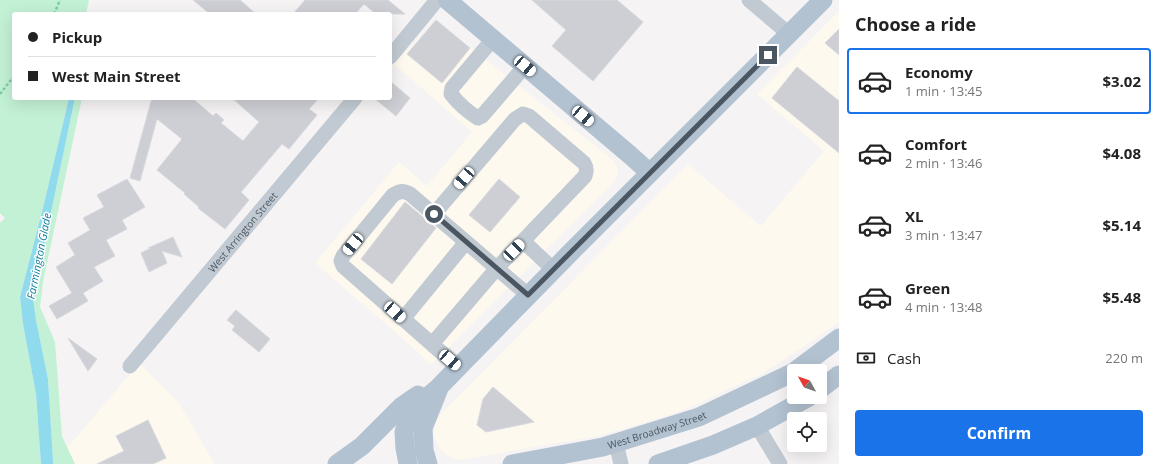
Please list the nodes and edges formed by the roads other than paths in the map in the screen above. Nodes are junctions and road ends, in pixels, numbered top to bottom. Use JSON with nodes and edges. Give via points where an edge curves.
{"nodes":[{"id":1,"x":438,"y":0,"type":"edge"},
{"id":2,"x":447,"y":0,"type":"edge"},
{"id":3,"x":749,"y":0,"type":"edge"},
{"id":4,"x":823,"y":0,"type":"edge"},
{"id":5,"x":789,"y":34,"type":"junction"},
{"id":6,"x":493,"y":39,"type":"junction"},
{"id":7,"x":392,"y":54,"type":"edge"},
{"id":8,"x":525,"y":66,"type":"junction"},
{"id":9,"x":353,"y":100,"type":"edge"},
{"id":10,"x":650,"y":173,"type":"junction"},
{"id":11,"x":434,"y":214,"type":"junction"},
{"id":12,"x":466,"y":242,"type":"junction"},
{"id":13,"x":523,"y":242,"type":"junction"},
{"id":14,"x":497,"y":268,"type":"junction"},
{"id":15,"x":554,"y":270,"type":"junction"},
{"id":16,"x":528,"y":295,"type":"junction"},
{"id":17,"x":403,"y":319,"type":"junction"},
{"id":18,"x":839,"y":338,"type":"edge"},
{"id":19,"x":432,"y":344,"type":"junction"},
{"id":20,"x":805,"y":364,"type":"edge"},
{"id":21,"x":130,"y":366,"type":"dead end"},
{"id":22,"x":458,"y":367,"type":"junction"},
{"id":23,"x":839,"y":375,"type":"edge"},
{"id":24,"x":787,"y":376,"type":"edge"},
{"id":25,"x":827,"y":384,"type":"edge"},
{"id":26,"x":438,"y":388,"type":"junction"},
{"id":27,"x":796,"y":404,"type":"edge"},
{"id":28,"x":757,"y":426,"type":"junction"},
{"id":29,"x":616,"y":443,"type":"junction"},
{"id":30,"x":337,"y":464,"type":"edge"},
{"id":31,"x":408,"y":464,"type":"edge"},
{"id":32,"x":428,"y":464,"type":"edge"},
{"id":33,"x":512,"y":464,"type":"edge"},
{"id":34,"x":621,"y":464,"type":"edge"},
{"id":35,"x":658,"y":464,"type":"edge"},
{"id":36,"x":780,"y":464,"type":"edge"}],
"edges":[{"from":1,"to":7,"type":"street"},
{"from":2,"to":6,"type":"main road"},
{"from":3,"to":5,"type":"street"},
{"from":4,"to":5,"type":"main road"},
{"from":5,"to":10,"type":"main road"},
{"from":6,"to":8,"type":"main road"},
{"from":6,"to":8,"type":"street","via":[[452,88],[451,94],[454,99],[472,115],[478,118],[482,116]]},
{"from":8,"to":10,"type":"main road"},
{"from":9,"to":21,"type":"street","name":"West Arrington Street"},
{"from":10,"to":15,"type":"main road"},
{"from":11,"to":12,"type":"street"},
{"from":11,"to":13,"type":"street","via":[[515,119],[523,114],[529,116],[587,167],[585,176]]},
{"from":11,"to":17,"type":"street","via":[[410,194],[399,191],[341,261],[343,266]]},
{"from":12,"to":14,"type":"street"},
{"from":12,"to":17,"type":"street"},
{"from":13,"to":14,"type":"street"},
{"from":13,"to":15,"type":"street"},
{"from":14,"to":16,"type":"street"},
{"from":14,"to":19,"type":"street"},
{"from":15,"to":16,"type":"main road"},
{"from":16,"to":22,"type":"main road"},
{"from":17,"to":19,"type":"street"},
{"from":18,"to":20,"type":"main road","name":"West Broadway Street"},
{"from":19,"to":22,"type":"street"},
{"from":22,"to":26,"type":"main road"},
{"from":22,"to":30,"type":"main road","via":[[402,406],[362,446]]},
{"from":23,"to":25,"type":"main road"},
{"from":24,"to":29,"type":"main road","name":"West Broadway Street","via":[[700,417]]},
{"from":26,"to":31,"type":"main road","via":[[414,408],[408,420],[404,440]]},
{"from":26,"to":32,"type":"main road","via":[[424,428],[424,450]]},
{"from":27,"to":28,"type":"main road"},
{"from":28,"to":35,"type":"main road"},
{"from":28,"to":36,"type":"street"},
{"from":29,"to":33,"type":"main road","name":"West Broadway Street"},
{"from":29,"to":34,"type":"street"}]}
